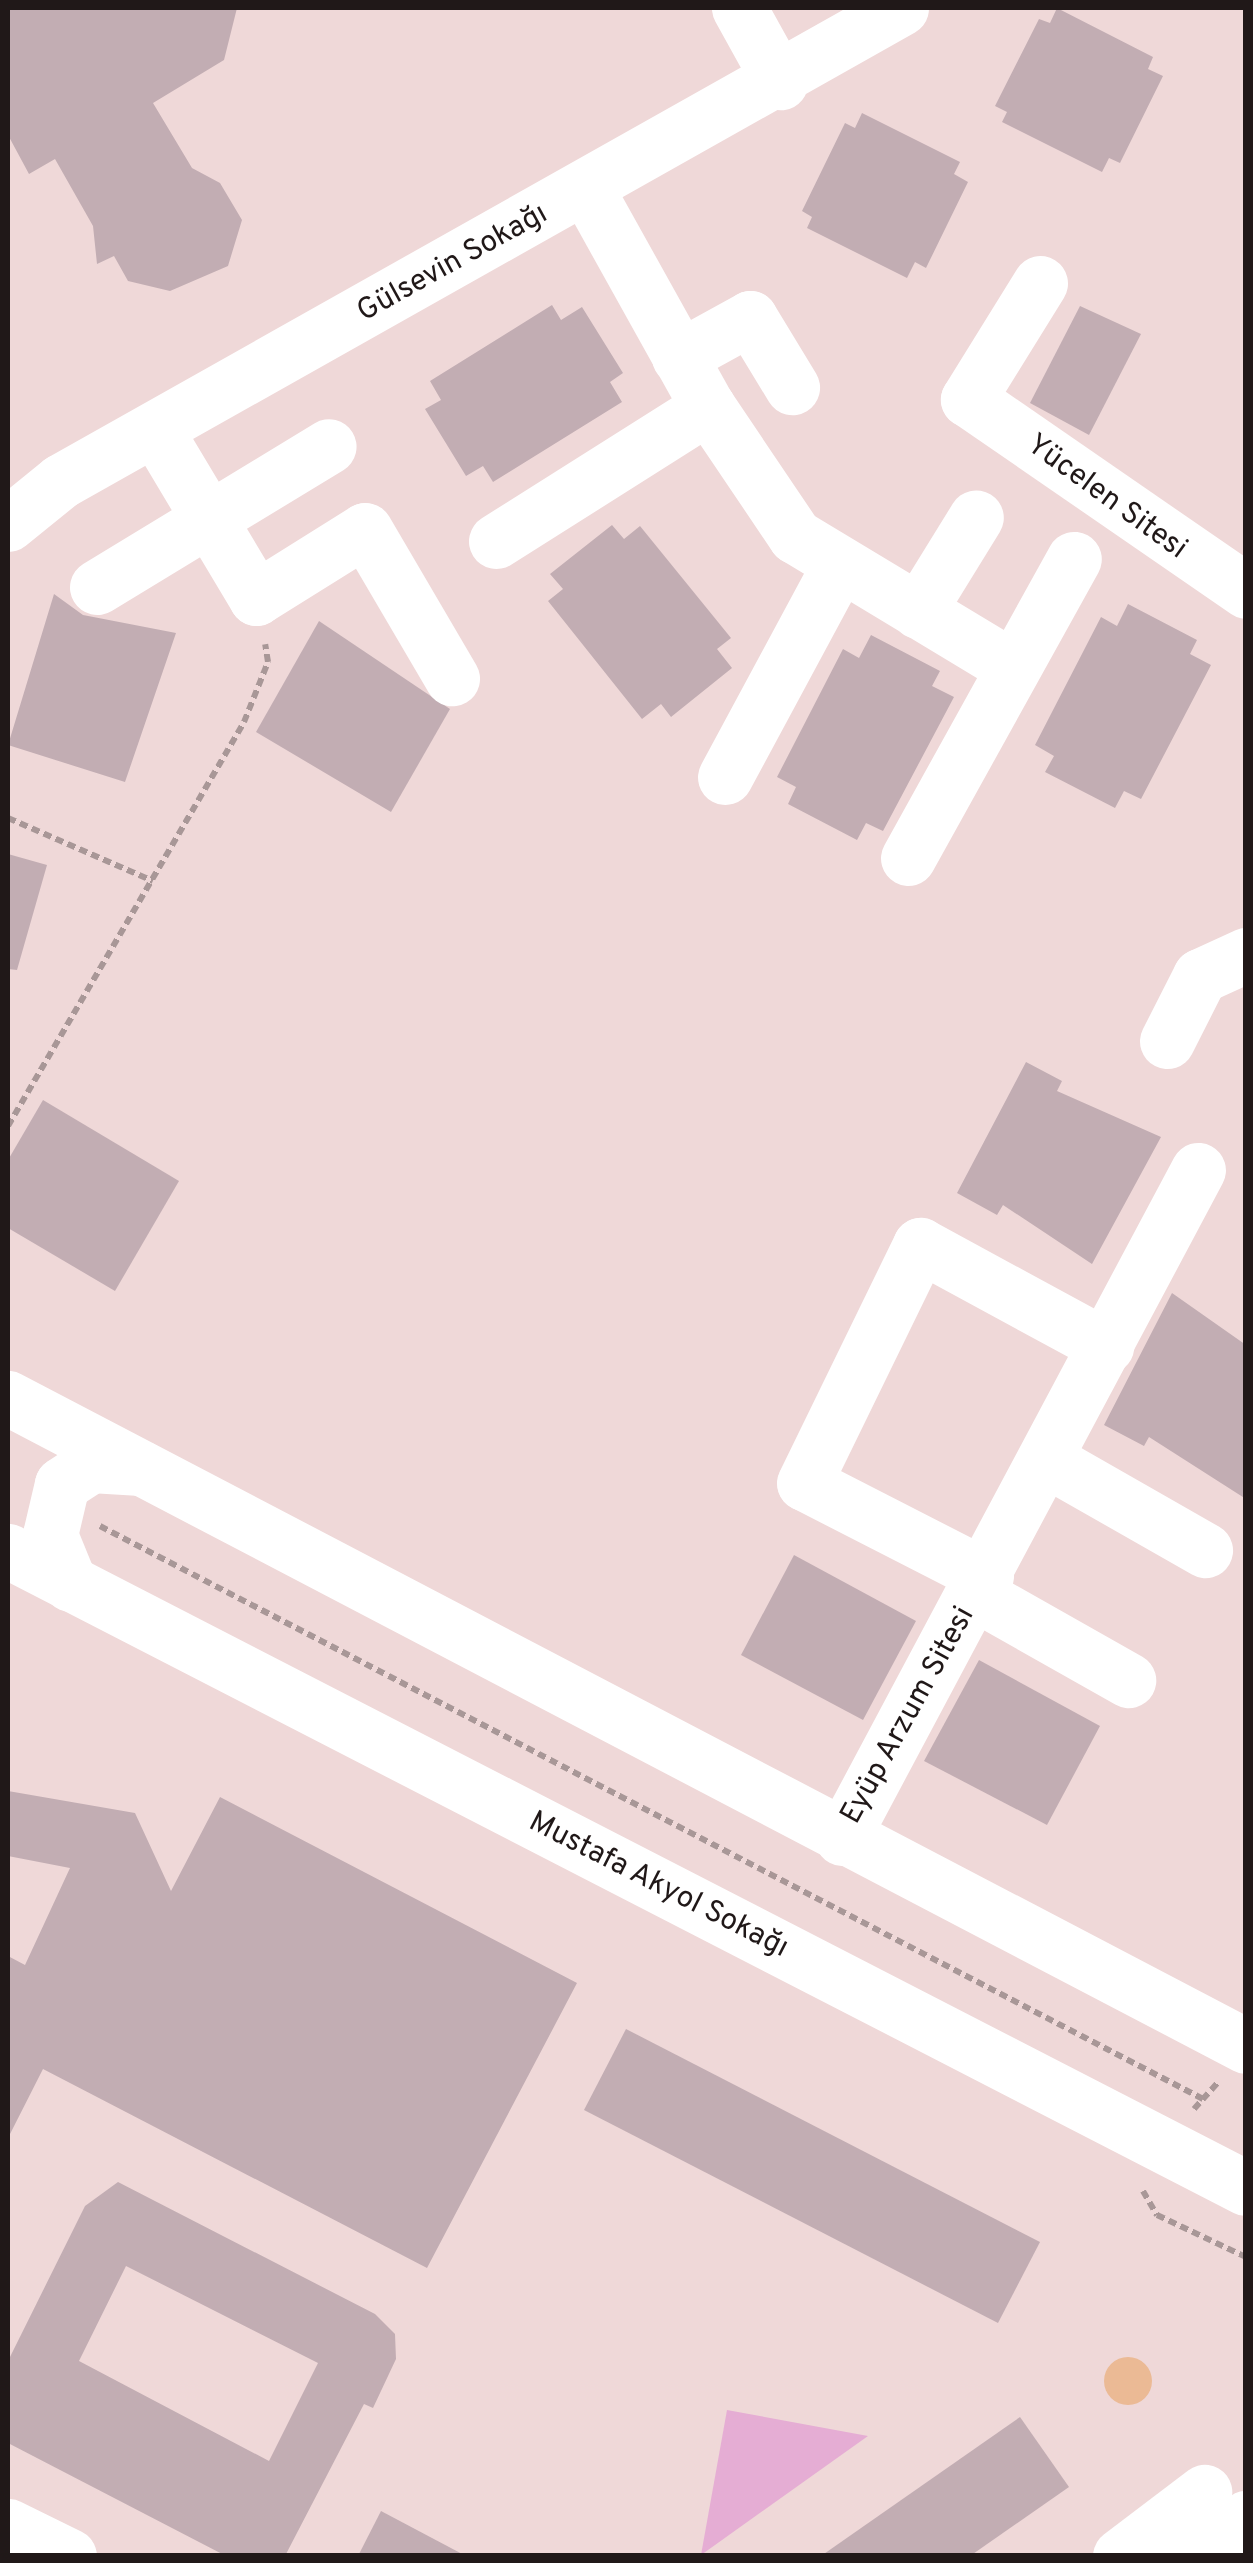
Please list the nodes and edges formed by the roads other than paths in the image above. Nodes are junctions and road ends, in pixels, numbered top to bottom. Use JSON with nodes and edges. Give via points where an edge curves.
{"nodes":[{"id":1,"x":739,"y":8,"type":"edge"},
{"id":2,"x":902,"y":8,"type":"edge"},
{"id":3,"x":780,"y":82,"type":"junction"},
{"id":4,"x":587,"y":190,"type":"junction"},
{"id":5,"x":1040,"y":283,"type":"dead end"},
{"id":6,"x":679,"y":357,"type":"junction"},
{"id":7,"x":792,"y":387,"type":"dead end"},
{"id":8,"x":708,"y":407,"type":"junction"},
{"id":9,"x":155,"y":429,"type":"junction"},
{"id":10,"x":329,"y":446,"type":"dead end"},
{"id":11,"x":976,"y":517,"type":"dead end"},
{"id":12,"x":207,"y":520,"type":"junction"},
{"id":13,"x":8,"y":524,"type":"edge"},
{"id":14,"x":496,"y":541,"type":"dead end"},
{"id":15,"x":1074,"y":559,"type":"dead end"},
{"id":16,"x":839,"y":565,"type":"junction"},
{"id":17,"x":97,"y":588,"type":"dead end"},
{"id":18,"x":1246,"y":592,"type":"edge"},
{"id":19,"x":918,"y":611,"type":"junction"},
{"id":20,"x":1012,"y":666,"type":"junction"},
{"id":21,"x":452,"y":678,"type":"dead end"},
{"id":22,"x":725,"y":777,"type":"dead end"},
{"id":23,"x":908,"y":858,"type":"dead end"},
{"id":24,"x":1246,"y":954,"type":"edge"},
{"id":25,"x":1167,"y":1041,"type":"dead end"},
{"id":26,"x":1198,"y":1170,"type":"dead end"},
{"id":27,"x":1106,"y":1346,"type":"junction"},
{"id":28,"x":8,"y":1398,"type":"edge"},
{"id":29,"x":1046,"y":1460,"type":"junction"},
{"id":30,"x":140,"y":1468,"type":"junction"},
{"id":31,"x":1205,"y":1550,"type":"dead end"},
{"id":32,"x":8,"y":1551,"type":"edge"},
{"id":33,"x":70,"y":1584,"type":"junction"},
{"id":34,"x":981,"y":1585,"type":"junction"},
{"id":35,"x":1128,"y":1680,"type":"dead end"},
{"id":36,"x":842,"y":1838,"type":"junction"},
{"id":37,"x":1246,"y":2046,"type":"edge"},
{"id":38,"x":1246,"y":2188,"type":"edge"},
{"id":39,"x":1225,"y":2505,"type":"edge"},
{"id":40,"x":8,"y":2526,"type":"edge"},
{"id":41,"x":69,"y":2556,"type":"edge"},
{"id":42,"x":1120,"y":2556,"type":"edge"},
{"id":43,"x":1195,"y":2556,"type":"edge"}],
"edges":[{"from":1,"to":3,"type":"street"},
{"from":2,"to":3,"type":"street","name":"Gülsevin Sokağı"},
{"from":3,"to":4,"type":"street","name":"Gülsevin Sokağı"},
{"from":4,"to":6,"type":"street"},
{"from":4,"to":9,"type":"street","name":"Gülsevin Sokağı"},
{"from":5,"to":18,"type":"street","name":"Yücelen Sitesi","via":[[968,399]]},
{"from":6,"to":7,"type":"street","via":[[750,318]]},
{"from":6,"to":8,"type":"street"},
{"from":8,"to":14,"type":"street"},
{"from":8,"to":16,"type":"street","via":[[795,536]]},
{"from":9,"to":12,"type":"street"},
{"from":9,"to":13,"type":"street","name":"Gülsevin Sokağı"},
{"from":10,"to":12,"type":"street"},
{"from":11,"to":19,"type":"street"},
{"from":12,"to":17,"type":"street"},
{"from":12,"to":21,"type":"street","via":[[256,598],[365,530]]},
{"from":15,"to":20,"type":"street"},
{"from":16,"to":19,"type":"street"},
{"from":16,"to":22,"type":"street"},
{"from":19,"to":20,"type":"street"},
{"from":20,"to":23,"type":"street"},
{"from":24,"to":25,"type":"street","via":[[1200,976]]},
{"from":26,"to":27,"type":"street","name":"Eyüp Arzum Sitesi"},
{"from":27,"to":29,"type":"street","name":"Eyüp Arzum Sitesi"},
{"from":27,"to":34,"type":"street","name":"Eyüp Arzum Sitesi","via":[[920,1245],[804,1483]]},
{"from":28,"to":30,"type":"street"},
{"from":29,"to":31,"type":"street"},
{"from":29,"to":34,"type":"street","name":"Eyüp Arzum Sitesi"},
{"from":30,"to":33,"type":"street","via":[[108,1462],[75,1470],[54,1502],[50,1534]]},
{"from":30,"to":36,"type":"street"},
{"from":32,"to":33,"type":"street","name":"Mustafa Akyol Sokağı"},
{"from":33,"to":38,"type":"street","name":"Mustafa Akyol Sokağı"},
{"from":34,"to":35,"type":"street","name":"Eyüp Arzum Sitesi"},
{"from":34,"to":36,"type":"street","name":"Eyüp Arzum Sitesi"},
{"from":36,"to":37,"type":"street"},
{"from":39,"to":42,"type":"street"},
{"from":39,"to":43,"type":"street"},
{"from":40,"to":41,"type":"street"}]}
